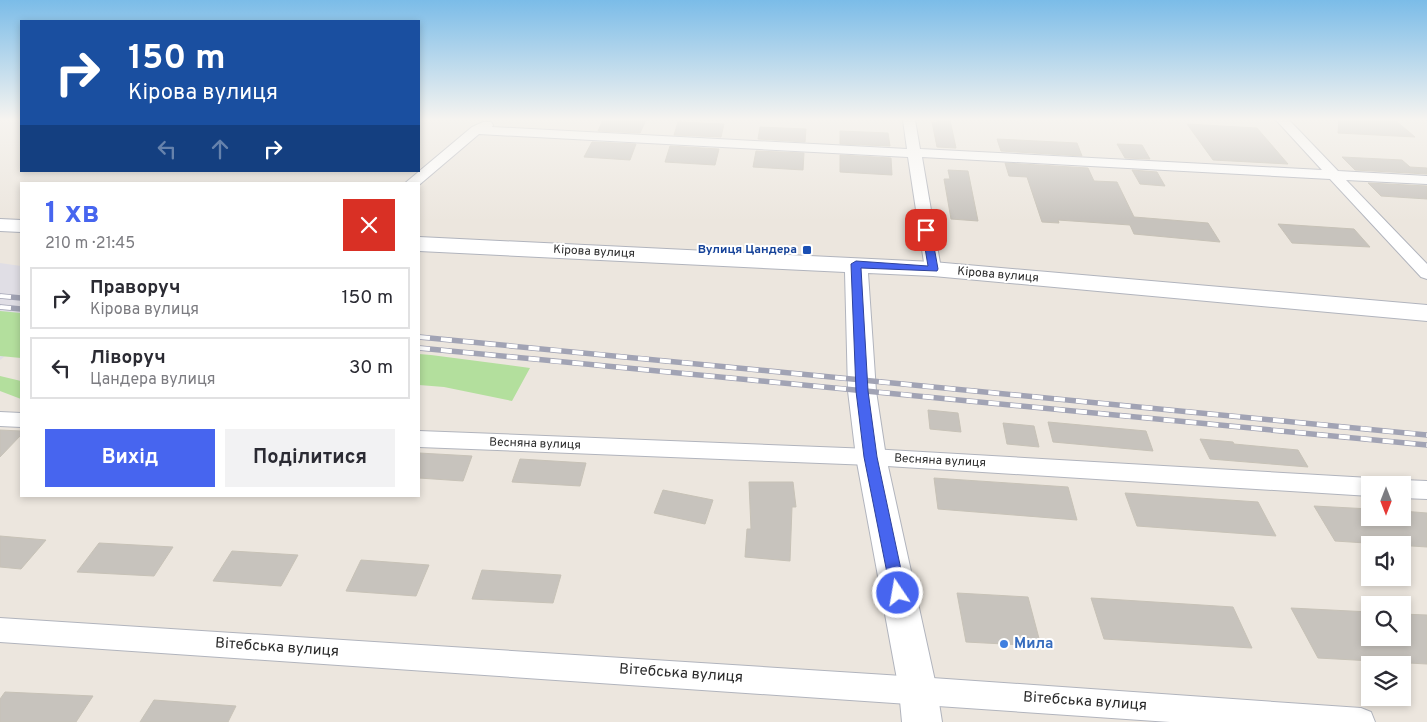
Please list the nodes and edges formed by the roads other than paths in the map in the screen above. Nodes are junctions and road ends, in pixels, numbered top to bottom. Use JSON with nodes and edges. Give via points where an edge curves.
{"nodes":[{"id":1,"x":447,"y":154,"type":"edge"},
{"id":2,"x":914,"y":154,"type":"edge"},
{"id":3,"x":945,"y":154,"type":"edge"},
{"id":4,"x":1314,"y":154,"type":"edge"},
{"id":5,"x":1334,"y":175,"type":"junction"},
{"id":6,"x":1427,"y":180,"type":"edge"},
{"id":7,"x":413,"y":182,"type":"edge"},
{"id":8,"x":0,"y":225,"type":"edge"},
{"id":9,"x":20,"y":226,"type":"edge"},
{"id":10,"x":420,"y":244,"type":"edge"},
{"id":11,"x":856,"y":264,"type":"junction"},
{"id":12,"x":933,"y":269,"type":"junction"},
{"id":13,"x":1427,"y":274,"type":"edge"},
{"id":14,"x":1427,"y":313,"type":"edge"},
{"id":15,"x":0,"y":419,"type":"edge"},
{"id":16,"x":20,"y":420,"type":"edge"},
{"id":17,"x":420,"y":439,"type":"edge"},
{"id":18,"x":871,"y":457,"type":"junction"},
{"id":19,"x":1361,"y":486,"type":"edge"},
{"id":20,"x":1411,"y":489,"type":"edge"},
{"id":21,"x":1427,"y":490,"type":"edge"},
{"id":22,"x":0,"y":630,"type":"edge"},
{"id":23,"x":918,"y":690,"type":"junction"},
{"id":24,"x":922,"y":722,"type":"edge"},
{"id":25,"x":1361,"y":722,"type":"edge"}],
"edges":[{"from":1,"to":7,"type":"street"},
{"from":2,"to":12,"type":"street"},
{"from":3,"to":5,"type":"street"},
{"from":4,"to":5,"type":"street"},
{"from":5,"to":6,"type":"street"},
{"from":5,"to":13,"type":"street"},
{"from":8,"to":9,"type":"main road"},
{"from":10,"to":11,"type":"main road","name":"Кірова вулиця"},
{"from":11,"to":12,"type":"main road","name":"Кірова вулиця"},
{"from":11,"to":18,"type":"main road","via":[[862,391]]},
{"from":12,"to":14,"type":"main road","name":"Кірова вулиця"},
{"from":15,"to":16,"type":"street"},
{"from":17,"to":18,"type":"street","name":"Весняна вулиця"},
{"from":18,"to":19,"type":"street","name":"Весняна вулиця"},
{"from":18,"to":23,"type":"main road"},
{"from":20,"to":21,"type":"street"},
{"from":22,"to":23,"type":"street","name":"Вітебська вулиця"},
{"from":23,"to":24,"type":"main road"},
{"from":23,"to":25,"type":"street","name":"Вітебська вулиця"}]}
